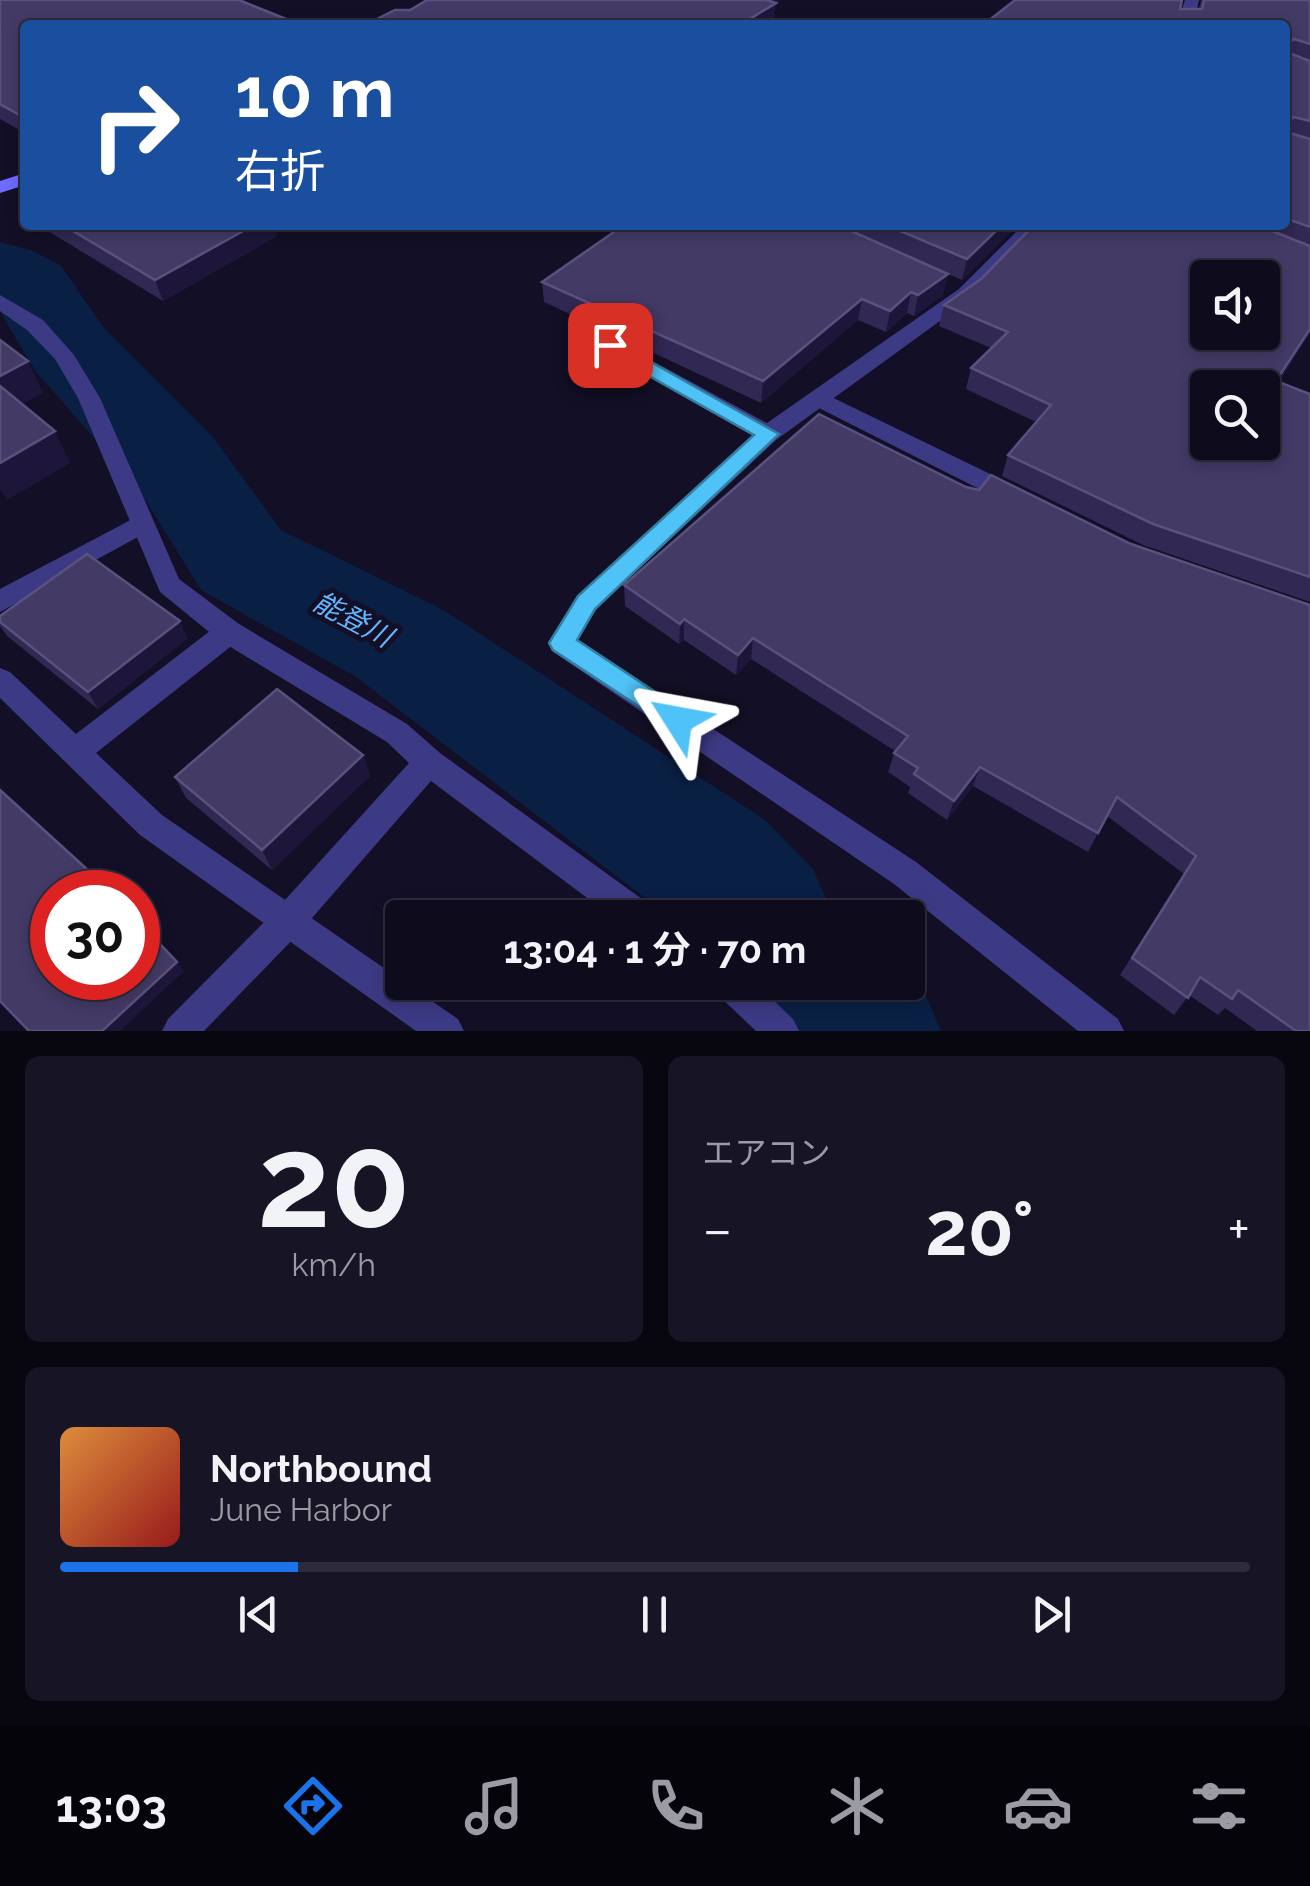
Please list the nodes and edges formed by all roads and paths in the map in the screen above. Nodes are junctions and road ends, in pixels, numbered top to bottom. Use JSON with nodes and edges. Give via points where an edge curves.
{"nodes":[{"id":1,"x":1028,"y":230,"type":"edge"},
{"id":2,"x":0,"y":301,"type":"edge"},
{"id":3,"x":579,"y":328,"type":"edge"},
{"id":4,"x":819,"y":399,"type":"junction"},
{"id":5,"x":768,"y":434,"type":"junction"},
{"id":6,"x":1046,"y":511,"type":"edge"},
{"id":7,"x":140,"y":524,"type":"junction"},
{"id":8,"x":0,"y":602,"type":"edge"},
{"id":9,"x":229,"y":632,"type":"junction"},
{"id":10,"x":0,"y":680,"type":"edge"},
{"id":11,"x":75,"y":752,"type":"junction"},
{"id":12,"x":429,"y":762,"type":"junction"},
{"id":13,"x":617,"y":900,"type":"edge"},
{"id":14,"x":286,"y":922,"type":"junction"},
{"id":15,"x":748,"y":1000,"type":"edge"},
{"id":16,"x":180,"y":1031,"type":"edge"},
{"id":17,"x":446,"y":1031,"type":"edge"},
{"id":18,"x":781,"y":1031,"type":"edge"},
{"id":19,"x":1106,"y":1031,"type":"edge"}],
"edges":[{"from":1,"to":4,"type":"street"},
{"from":2,"to":7,"type":"street","via":[[63,355]]},
{"from":3,"to":5,"type":"street"},
{"from":4,"to":5,"type":"street"},
{"from":4,"to":6,"type":"street"},
{"from":5,"to":19,"type":"street","via":[[586,603],[562,643],[904,873]]},
{"from":7,"to":8,"type":"street"},
{"from":7,"to":9,"type":"street","via":[[169,585]]},
{"from":9,"to":11,"type":"street"},
{"from":9,"to":12,"type":"street","via":[[397,734]]},
{"from":10,"to":11,"type":"street"},
{"from":11,"to":14,"type":"street","via":[[151,825]]},
{"from":12,"to":13,"type":"street"},
{"from":12,"to":14,"type":"street"},
{"from":14,"to":16,"type":"street"},
{"from":14,"to":17,"type":"street"},
{"from":15,"to":18,"type":"street"}]}
